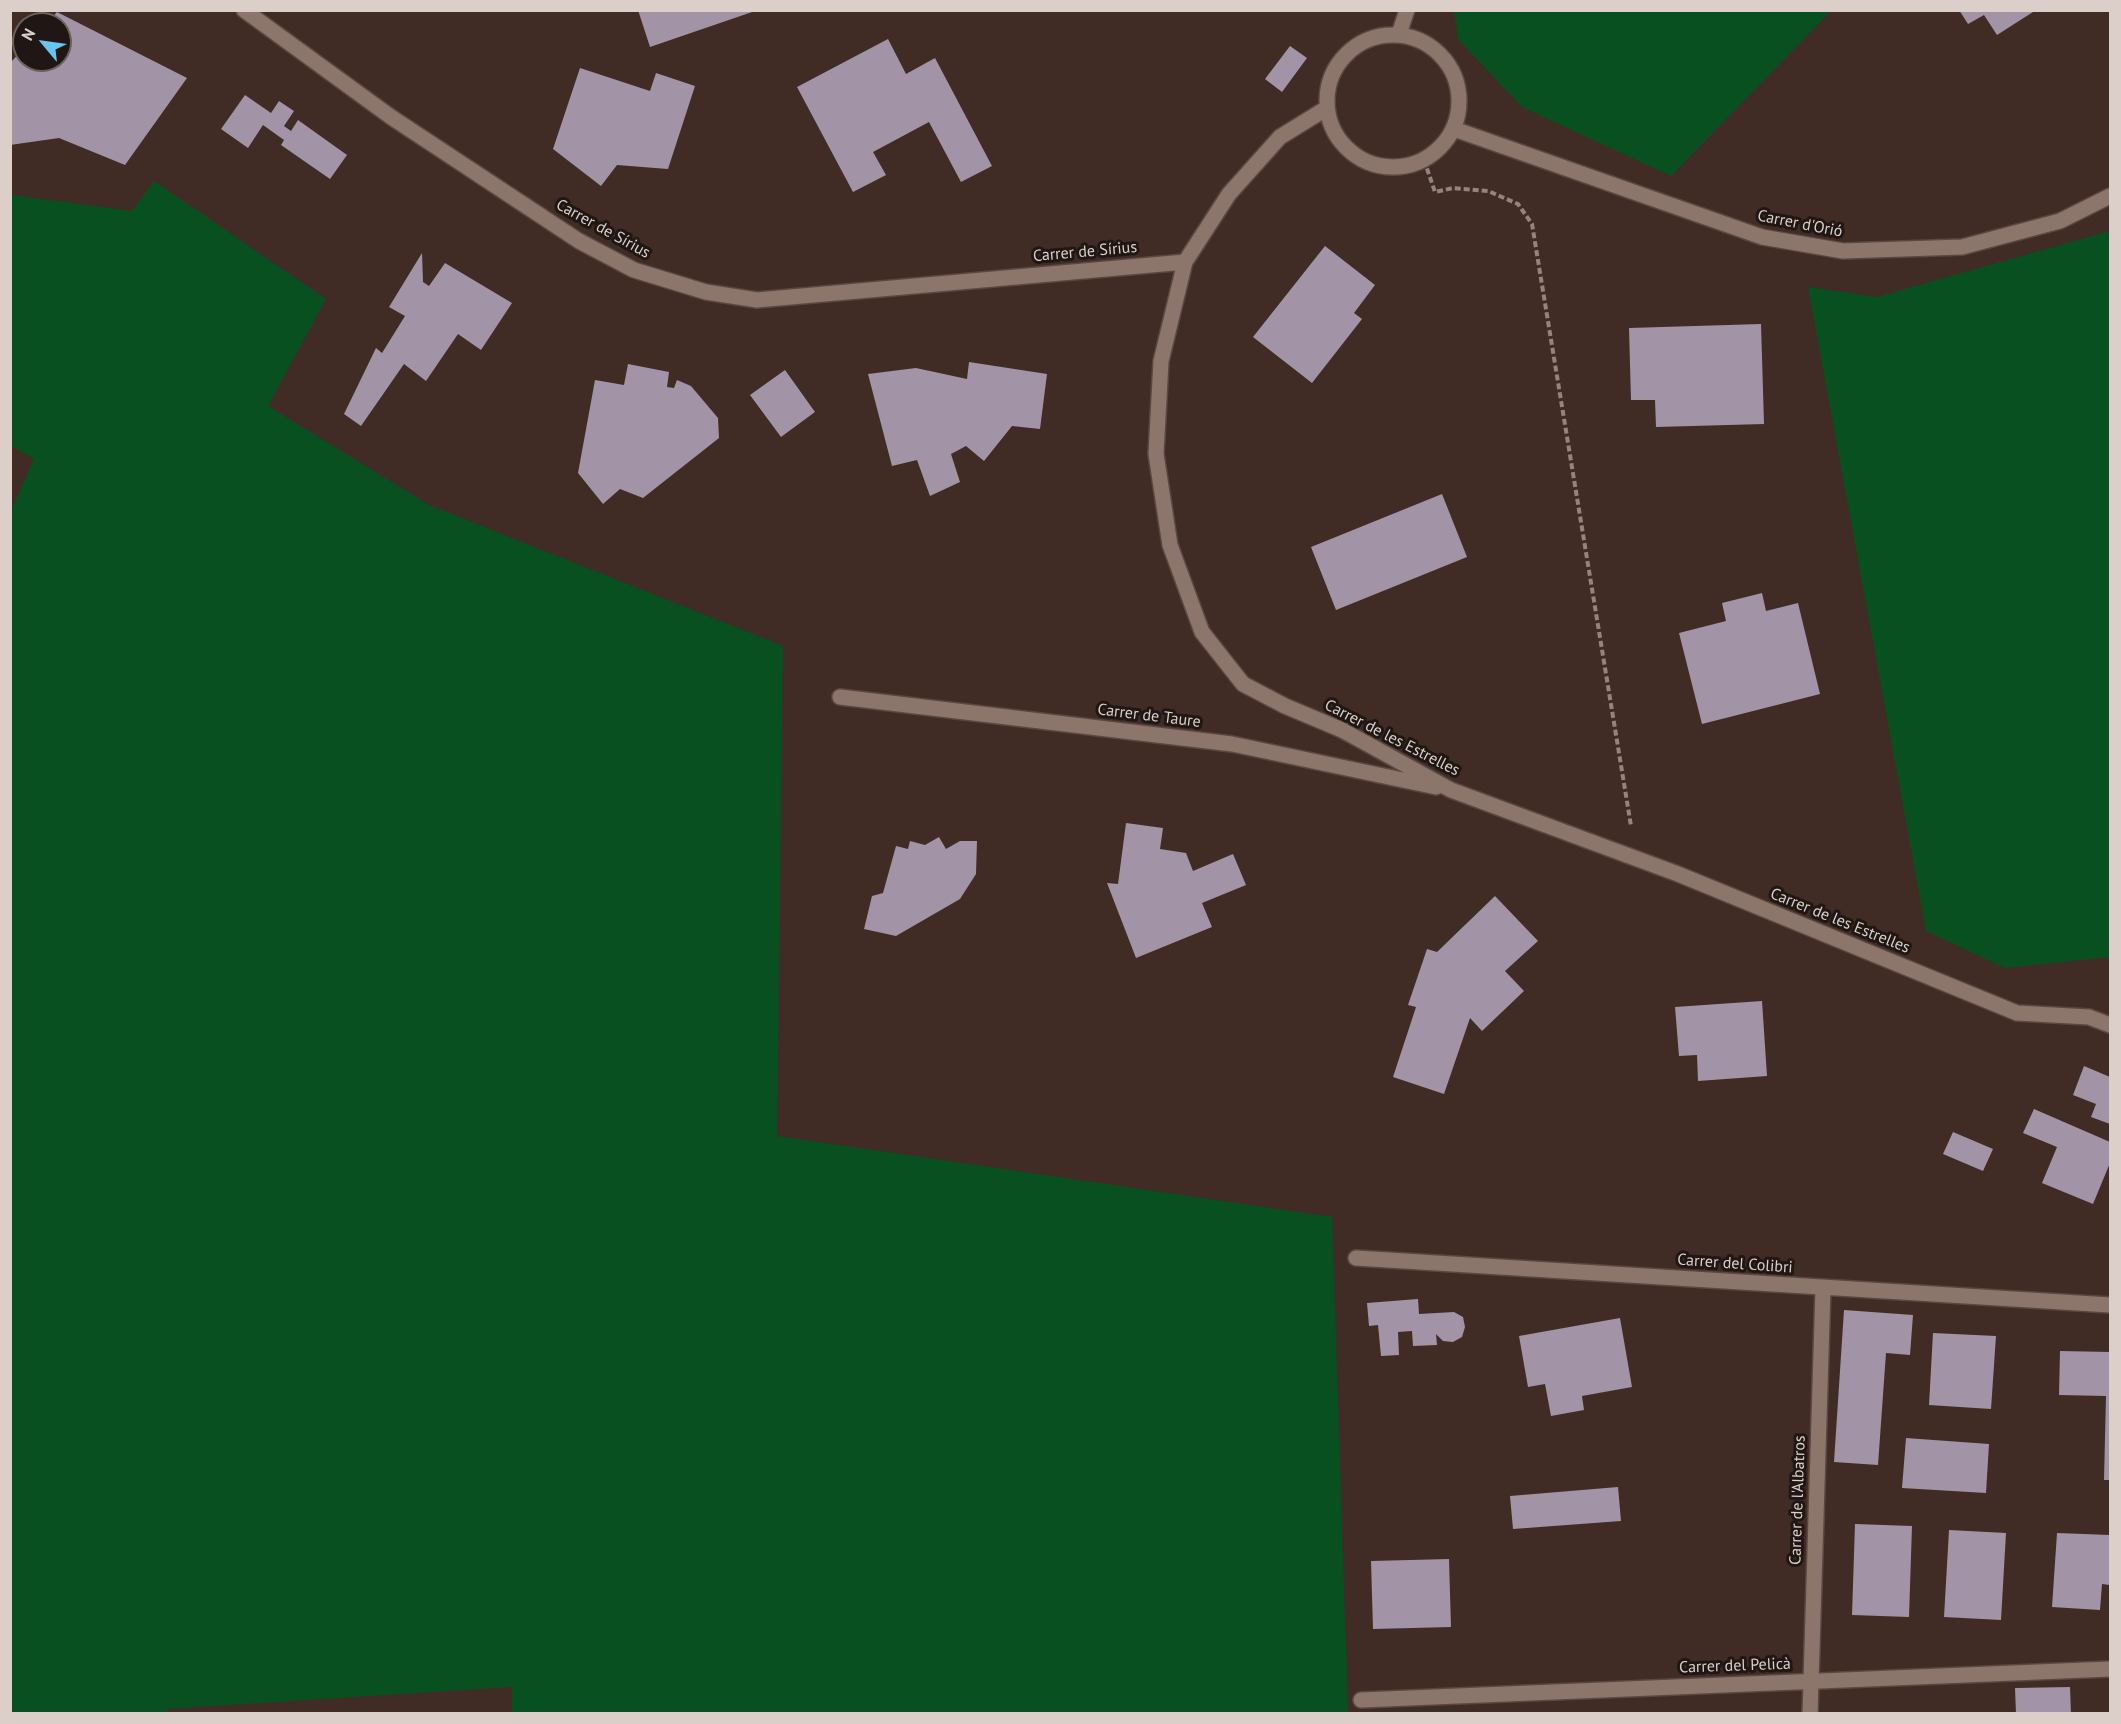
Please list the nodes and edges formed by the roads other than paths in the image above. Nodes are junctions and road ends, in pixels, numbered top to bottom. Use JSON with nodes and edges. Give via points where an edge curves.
{"nodes":[{"id":1,"x":244,"y":10,"type":"edge"},
{"id":2,"x":1407,"y":10,"type":"edge"},
{"id":3,"x":1400,"y":34,"type":"junction"},
{"id":4,"x":1327,"y":108,"type":"junction"},
{"id":5,"x":1454,"y":129,"type":"junction"},
{"id":6,"x":2110,"y":196,"type":"edge"},
{"id":7,"x":1185,"y":262,"type":"junction"},
{"id":8,"x":840,"y":697,"type":"dead end"},
{"id":9,"x":1451,"y":790,"type":"junction"},
{"id":10,"x":2110,"y":1025,"type":"edge"},
{"id":11,"x":1356,"y":1258,"type":"dead end"},
{"id":12,"x":1823,"y":1288,"type":"junction"},
{"id":13,"x":2110,"y":1305,"type":"edge"},
{"id":14,"x":2110,"y":1669,"type":"edge"},
{"id":15,"x":1810,"y":1681,"type":"junction"},
{"id":16,"x":1361,"y":1700,"type":"dead end"},
{"id":17,"x":1810,"y":1713,"type":"edge"}],
"edges":[{"from":1,"to":7,"type":"street","name":"Carrer de Sírius","via":[[391,117],[579,241],[634,270],[706,292],[757,300]]},
{"from":2,"to":3,"type":"street"},
{"from":3,"to":4,"type":"street","via":[[1380,35],[1346,53],[1334,70]]},
{"from":3,"to":5,"type":"street","via":[[1420,39],[1452,67],[1460,108]]},
{"from":4,"to":5,"type":"street","via":[[1332,129],[1345,147],[1362,160],[1382,167],[1404,167],[1424,160],[1442,147]]},
{"from":4,"to":7,"type":"street","name":"Carrer de les Estrelles","via":[[1280,137],[1229,194]]},
{"from":5,"to":6,"type":"street","name":"Carrer d'Orió","via":[[1762,237],[1843,251],[1962,247],[2060,221]]},
{"from":7,"to":9,"type":"street","name":"Carrer de les Estrelles","via":[[1161,361],[1156,454],[1170,545],[1202,633],[1243,684],[1342,730]]},
{"from":8,"to":9,"type":"street","name":"Carrer de Taure","via":[[1232,744]]},
{"from":9,"to":10,"type":"street","name":"Carrer de les Estrelles","via":[[1678,874],[2018,1013],[2089,1017]]},
{"from":11,"to":12,"type":"street","name":"Carrer del Colibri"},
{"from":12,"to":13,"type":"street","name":"Carrer del Colibri"},
{"from":12,"to":15,"type":"street","name":"Carrer de l'Albatros"},
{"from":14,"to":15,"type":"street","name":"Carrer del Pelicà"},
{"from":15,"to":16,"type":"street","name":"Carrer del Pelicà"},
{"from":15,"to":17,"type":"street","name":"Carrer de l'Albatros"}]}
